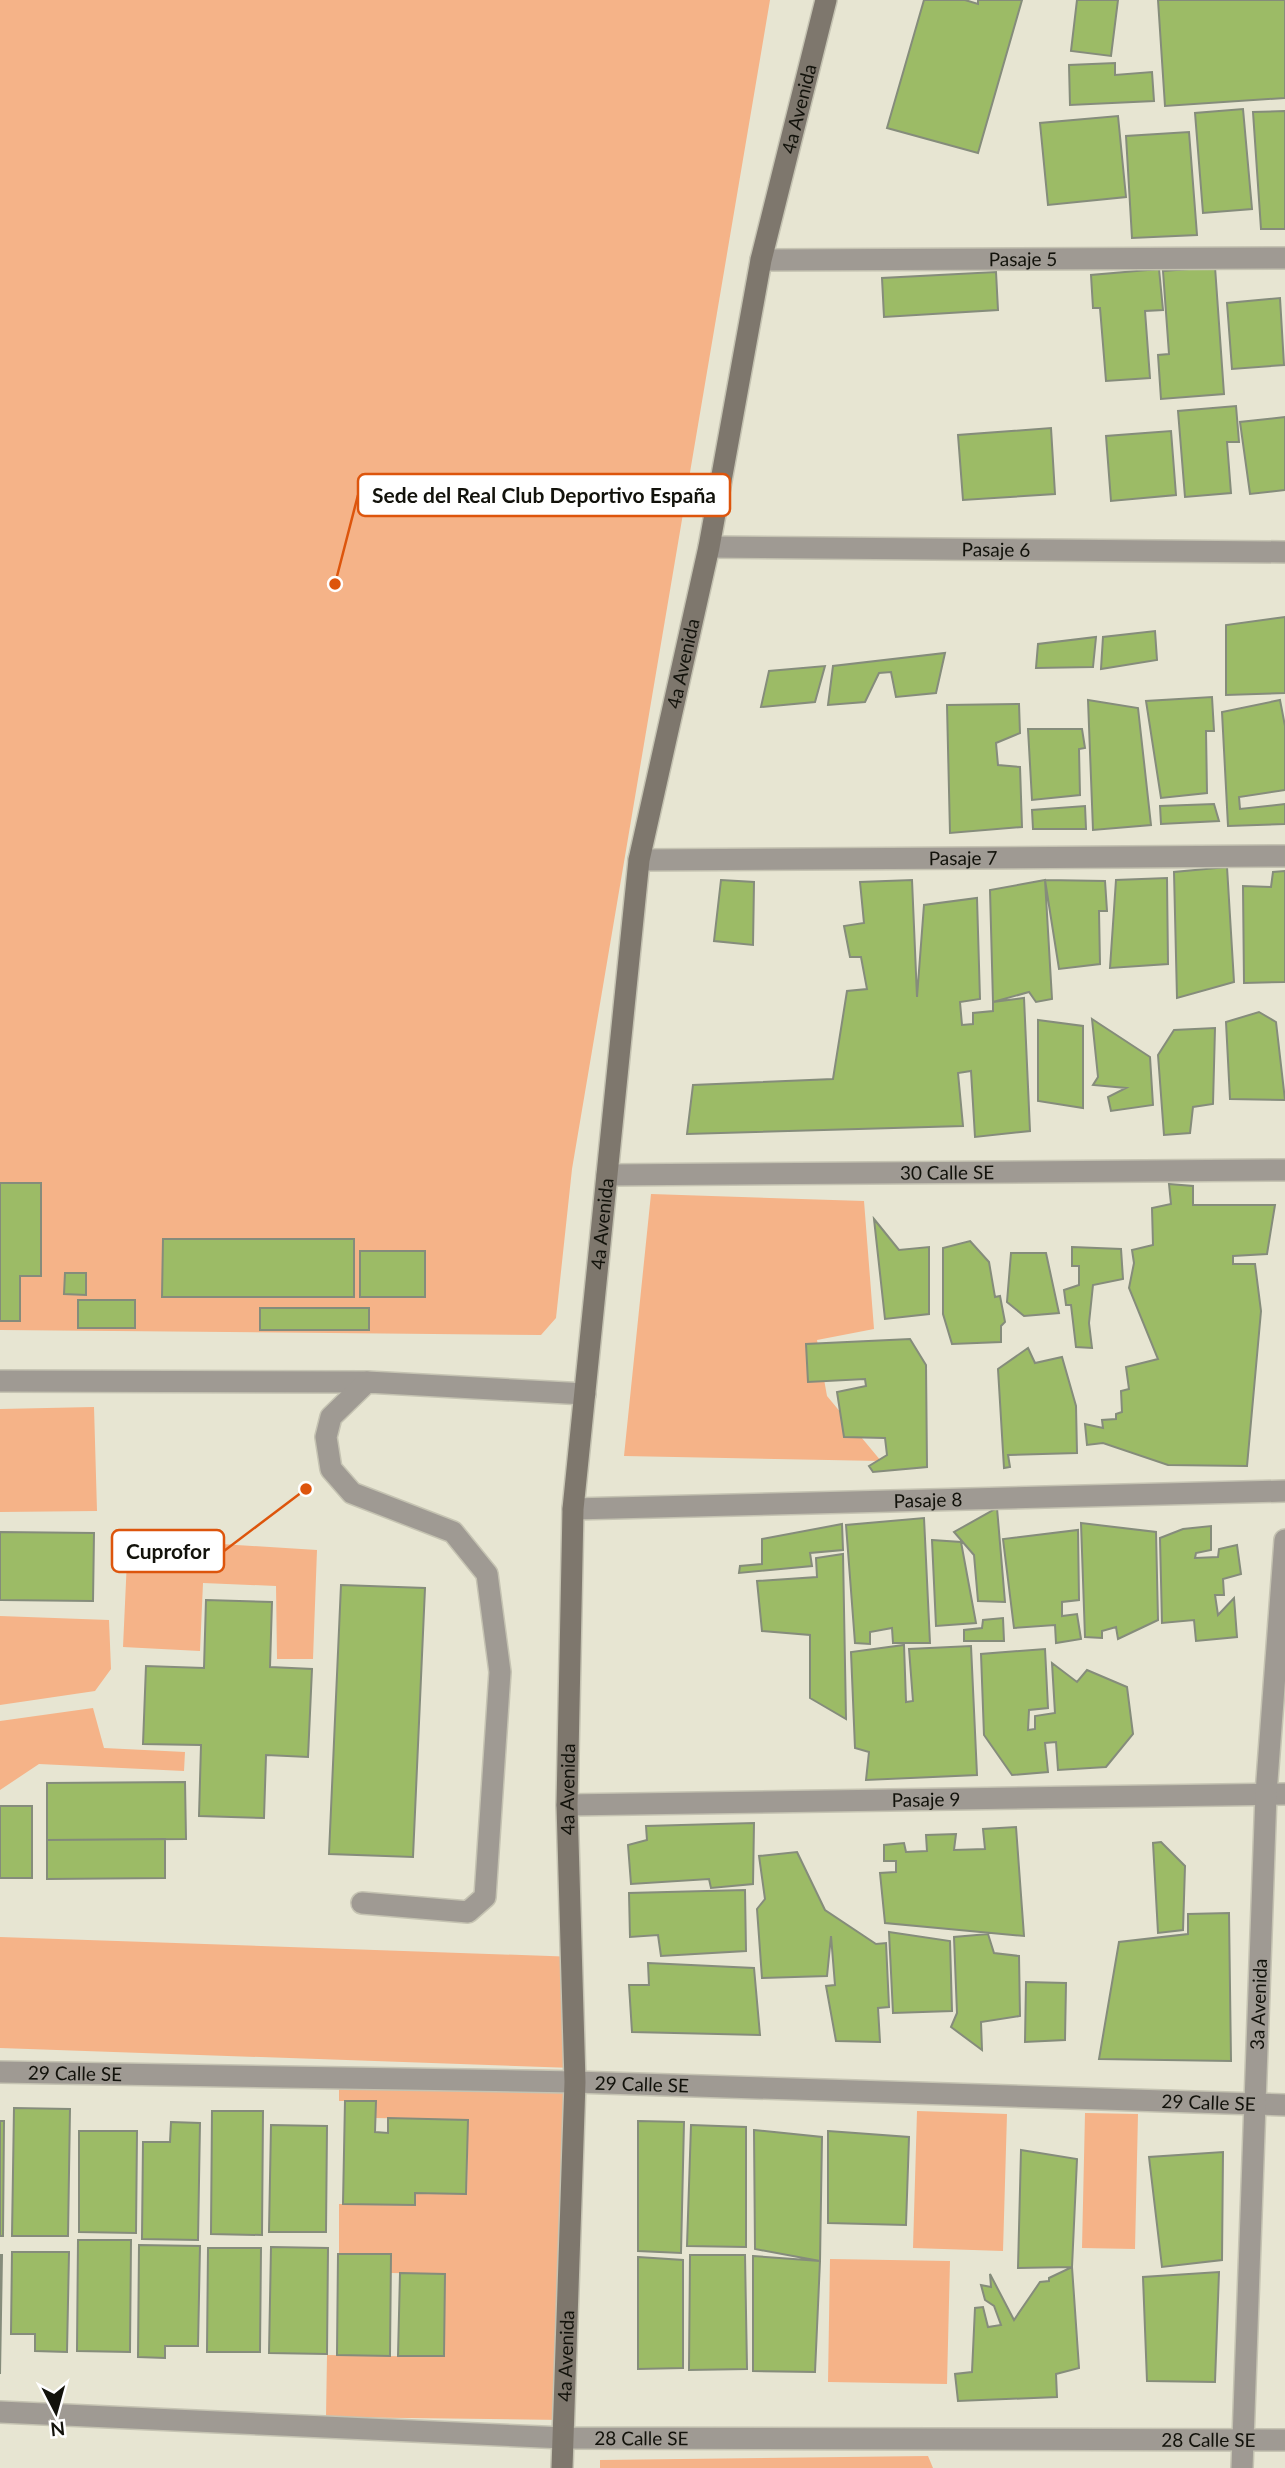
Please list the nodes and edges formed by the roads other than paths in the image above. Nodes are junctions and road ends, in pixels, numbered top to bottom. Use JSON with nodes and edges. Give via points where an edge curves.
{"nodes":[{"id":1,"x":825,"y":0,"type":"edge"},
{"id":2,"x":1285,"y":258,"type":"edge"},
{"id":3,"x":761,"y":260,"type":"junction"},
{"id":4,"x":709,"y":547,"type":"junction"},
{"id":5,"x":1285,"y":552,"type":"edge"},
{"id":6,"x":1285,"y":856,"type":"edge"},
{"id":7,"x":639,"y":860,"type":"junction"},
{"id":8,"x":1285,"y":1170,"type":"edge"},
{"id":9,"x":607,"y":1175,"type":"junction"},
{"id":10,"x":0,"y":1381,"type":"edge"},
{"id":11,"x":367,"y":1382,"type":"junction"},
{"id":12,"x":585,"y":1394,"type":"junction"},
{"id":13,"x":1285,"y":1491,"type":"edge"},
{"id":14,"x":573,"y":1509,"type":"junction"},
{"id":15,"x":1285,"y":1540,"type":"edge"},
{"id":16,"x":1276,"y":1794,"type":"edge"},
{"id":17,"x":567,"y":1805,"type":"junction"},
{"id":18,"x":362,"y":1903,"type":"dead end"},
{"id":19,"x":0,"y":2072,"type":"edge"},
{"id":20,"x":575,"y":2082,"type":"junction"},
{"id":21,"x":1257,"y":2105,"type":"junction"},
{"id":22,"x":1285,"y":2105,"type":"edge"},
{"id":23,"x":0,"y":2412,"type":"edge"},
{"id":24,"x":564,"y":2438,"type":"junction"},
{"id":25,"x":1242,"y":2439,"type":"junction"},
{"id":26,"x":1285,"y":2440,"type":"edge"},
{"id":27,"x":562,"y":2468,"type":"edge"},
{"id":28,"x":1242,"y":2468,"type":"edge"}],
"edges":[{"from":1,"to":3,"type":"street","name":"4a Avenida"},
{"from":2,"to":3,"type":"street","name":"Pasaje 5"},
{"from":3,"to":4,"type":"street","name":"4a Avenida"},
{"from":4,"to":5,"type":"street","name":"Pasaje 6"},
{"from":4,"to":7,"type":"street","name":"4a Avenida"},
{"from":6,"to":7,"type":"street","name":"Pasaje 7"},
{"from":7,"to":9,"type":"street","name":"4a Avenida"},
{"from":8,"to":9,"type":"street","name":"30 Calle SE"},
{"from":9,"to":12,"type":"street","name":"4a Avenida"},
{"from":10,"to":11,"type":"street"},
{"from":11,"to":12,"type":"street"},
{"from":11,"to":18,"type":"street","via":[[331,1417],[326,1437],[331,1469],[352,1493],[453,1532],[487,1574],[500,1672],[485,1897],[468,1912]]},
{"from":12,"to":14,"type":"street","name":"4a Avenida"},
{"from":13,"to":14,"type":"street","name":"Pasaje 8"},
{"from":14,"to":17,"type":"street","name":"4a Avenida"},
{"from":15,"to":16,"type":"street","name":"3a Avenida"},
{"from":16,"to":17,"type":"street","name":"Pasaje 9"},
{"from":16,"to":21,"type":"street","name":"3a Avenida"},
{"from":17,"to":20,"type":"street","name":"4a Avenida"},
{"from":19,"to":20,"type":"street","name":"29 Calle SE"},
{"from":20,"to":21,"type":"street","name":"29 Calle SE"},
{"from":20,"to":24,"type":"street","name":"4a Avenida"},
{"from":21,"to":22,"type":"street","name":"29 Calle SE"},
{"from":21,"to":25,"type":"street","name":"3a Avenida"},
{"from":23,"to":24,"type":"street","name":"28 Calle SE"},
{"from":24,"to":25,"type":"street","name":"28 Calle SE"},
{"from":24,"to":27,"type":"street","name":"4a Avenida"},
{"from":25,"to":26,"type":"street","name":"28 Calle SE"},
{"from":25,"to":28,"type":"street","name":"3a Avenida"}]}
